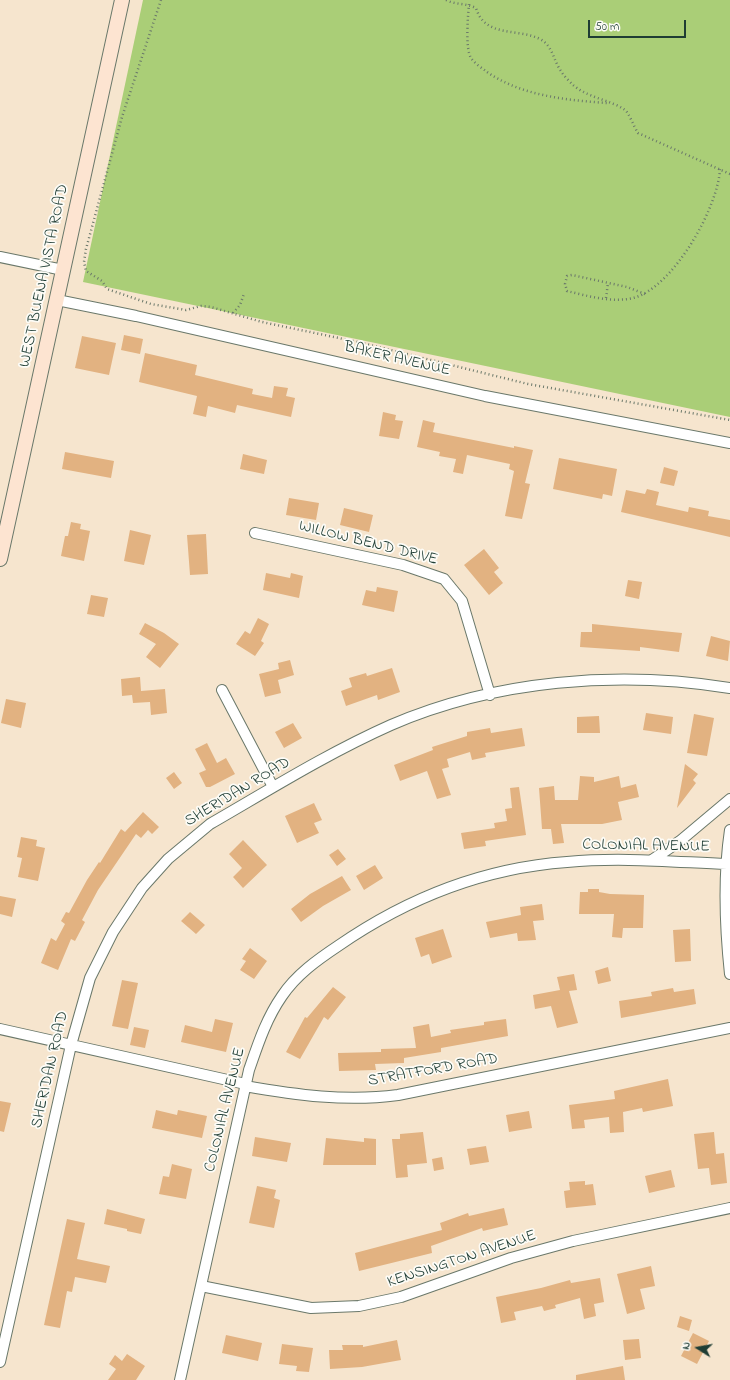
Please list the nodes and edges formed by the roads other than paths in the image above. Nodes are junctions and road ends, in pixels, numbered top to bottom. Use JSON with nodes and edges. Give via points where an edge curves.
{"nodes":[{"id":1,"x":122,"y":0,"type":"edge"},
{"id":2,"x":0,"y":257,"type":"edge"},
{"id":3,"x":63,"y":270,"type":"junction"},
{"id":4,"x":57,"y":300,"type":"junction"},
{"id":5,"x":730,"y":443,"type":"edge"},
{"id":6,"x":255,"y":533,"type":"dead end"},
{"id":7,"x":0,"y":559,"type":"edge"},
{"id":8,"x":730,"y":688,"type":"edge"},
{"id":9,"x":222,"y":690,"type":"dead end"},
{"id":10,"x":490,"y":695,"type":"junction"},
{"id":11,"x":273,"y":787,"type":"junction"},
{"id":12,"x":730,"y":799,"type":"edge"},
{"id":13,"x":730,"y":830,"type":"edge"},
{"id":14,"x":652,"y":860,"type":"junction"},
{"id":15,"x":727,"y":864,"type":"junction"},
{"id":16,"x":730,"y":974,"type":"edge"},
{"id":17,"x":730,"y":1028,"type":"edge"},
{"id":18,"x":0,"y":1029,"type":"edge"},
{"id":19,"x":71,"y":1045,"type":"junction"},
{"id":20,"x":245,"y":1086,"type":"junction"},
{"id":21,"x":730,"y":1208,"type":"edge"},
{"id":22,"x":201,"y":1286,"type":"junction"},
{"id":23,"x":0,"y":1362,"type":"edge"},
{"id":24,"x":180,"y":1380,"type":"edge"}],
"edges":[{"from":1,"to":3,"type":"street","name":"WEST BUENA VISTA ROAD"},
{"from":2,"to":3,"type":"street"},
{"from":3,"to":4,"type":"street","name":"WEST BUENA VISTA ROAD"},
{"from":4,"to":5,"type":"street","name":"BAKER AVENUE","via":[[143,317],[485,396]]},
{"from":4,"to":7,"type":"street","name":"WEST BUENA VISTA ROAD"},
{"from":6,"to":10,"type":"street","name":"WILLOW BEND DRIVE","via":[[403,566],[444,579],[462,601]]},
{"from":8,"to":10,"type":"street","name":"SHERIDAN ROAD","via":[[696,683],[626,679],[562,682]]},
{"from":9,"to":11,"type":"street"},
{"from":10,"to":11,"type":"street","name":"SHERIDAN ROAD","via":[[392,725],[347,746]]},
{"from":11,"to":19,"type":"street","name":"SHERIDAN ROAD","via":[[191,837],[142,888],[113,932],[90,978]]},
{"from":12,"to":14,"type":"street","via":[[680,841]]},
{"from":13,"to":15,"type":"street"},
{"from":14,"to":15,"type":"street","name":"COLONIAL AVENUE"},
{"from":14,"to":20,"type":"street","name":"COLONIAL AVENUE","via":[[568,862],[502,872],[442,890],[363,928],[298,977],[282,996],[263,1030]]},
{"from":15,"to":16,"type":"street","via":[[726,914]]},
{"from":17,"to":20,"type":"street","name":"STRATFORD ROAD","via":[[464,1083],[373,1099],[310,1097]]},
{"from":18,"to":19,"type":"street","name":"STRATFORD ROAD"},
{"from":19,"to":20,"type":"street","name":"STRATFORD ROAD","via":[[241,1083]]},
{"from":19,"to":23,"type":"street","name":"SHERIDAN ROAD"},
{"from":20,"to":22,"type":"street","name":"COLONIAL AVENUE"},
{"from":21,"to":22,"type":"street","name":"KENSINGTON AVENUE","via":[[566,1243],[511,1258],[401,1297],[360,1306],[311,1308]]},
{"from":22,"to":24,"type":"street","name":"COLONIAL AVENUE"}]}
